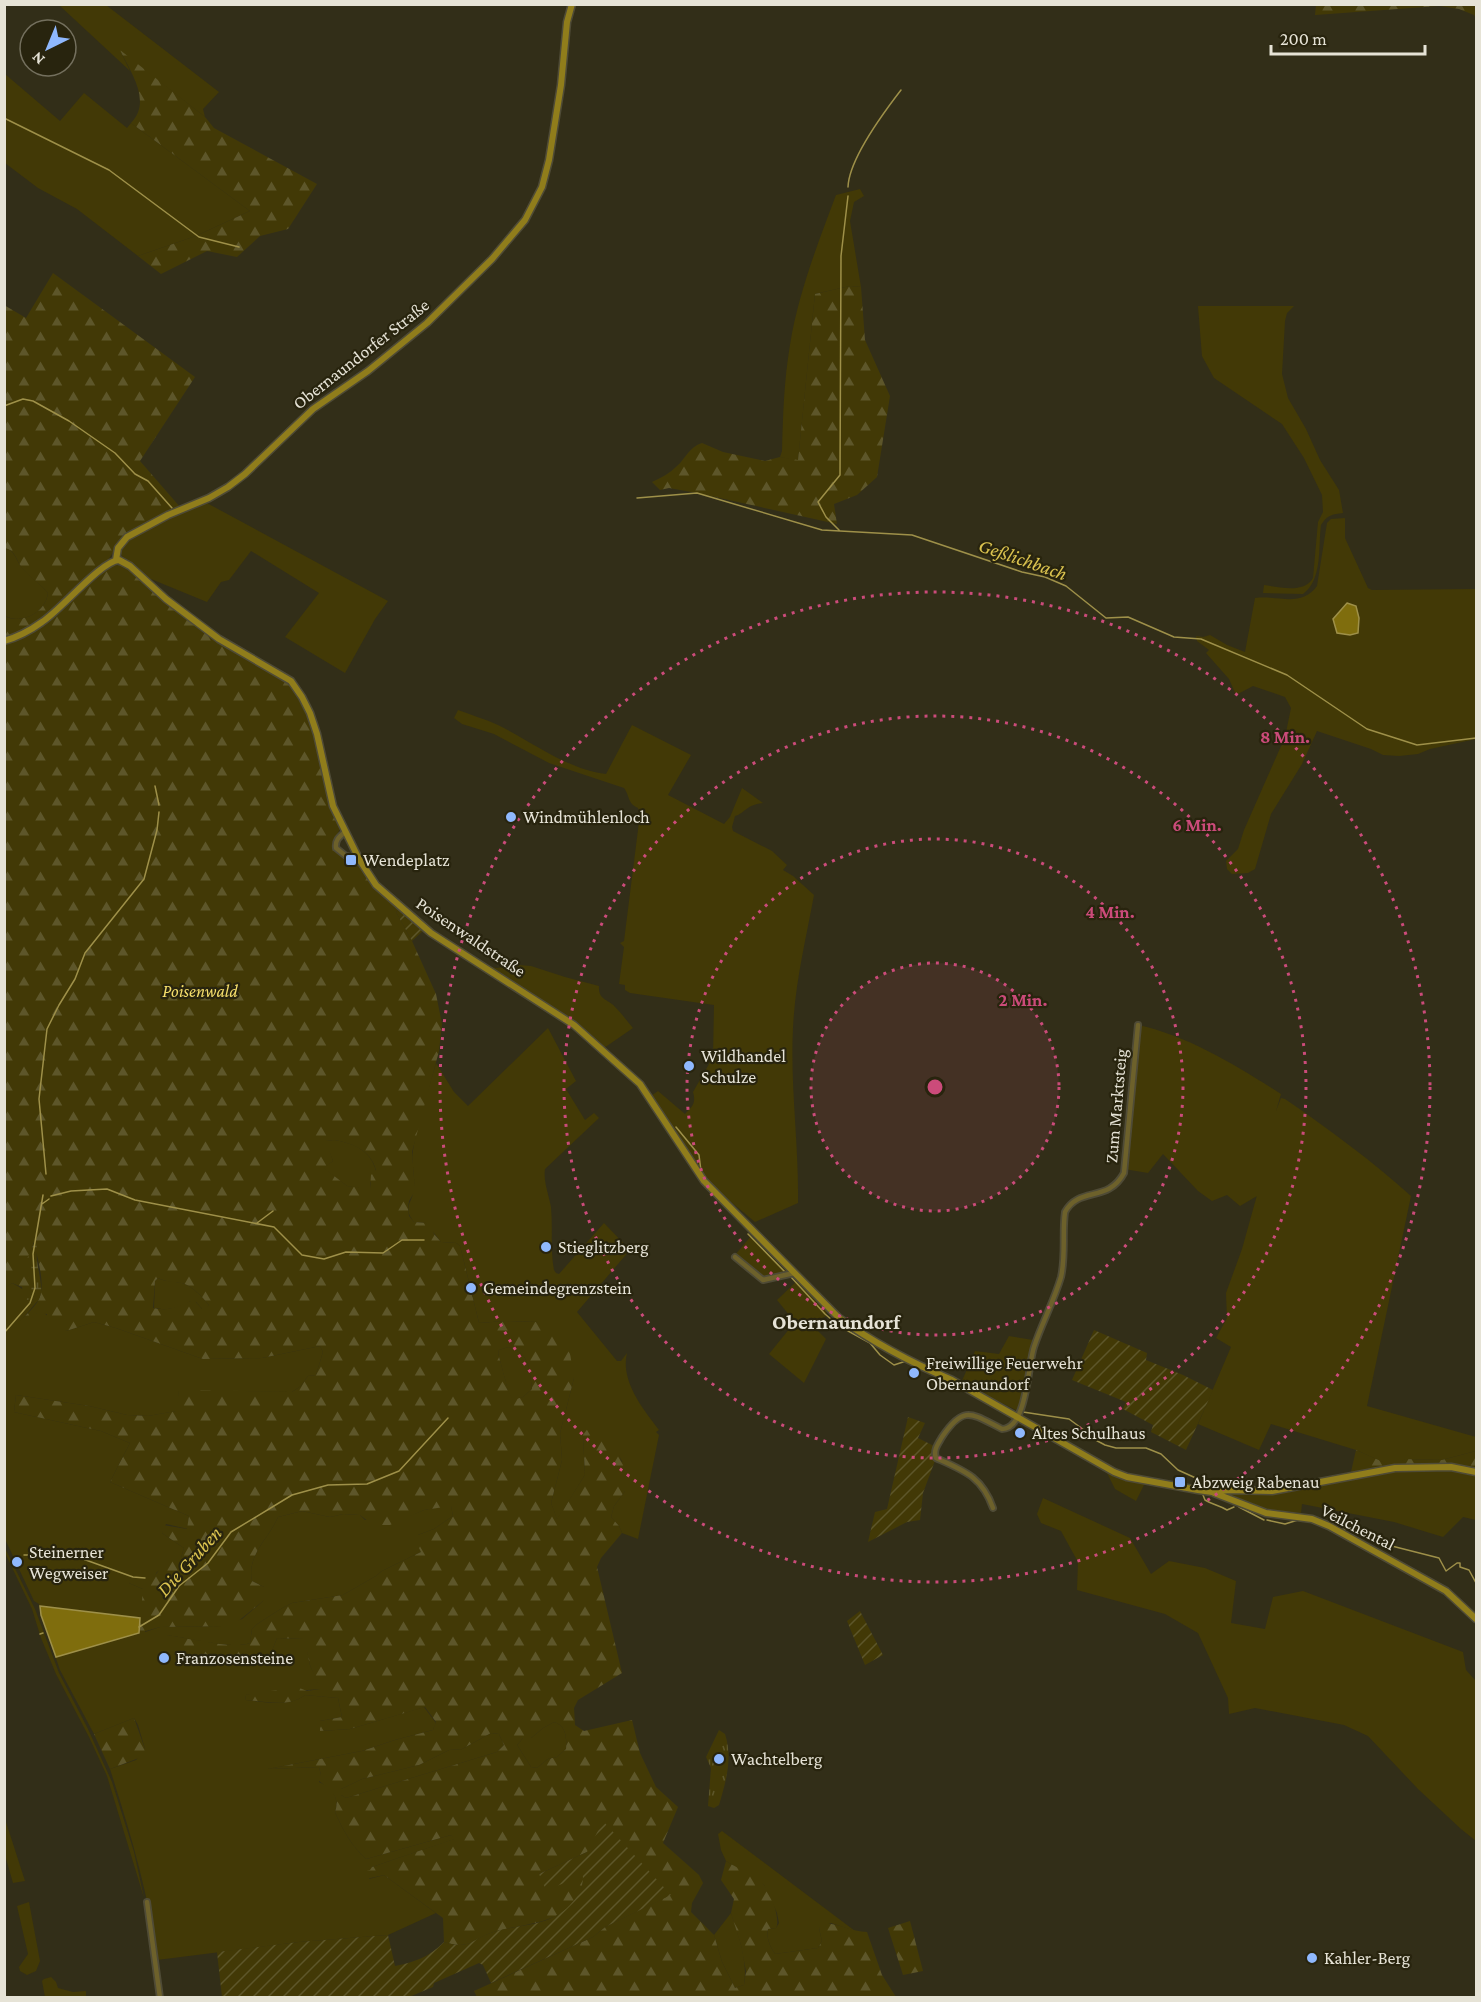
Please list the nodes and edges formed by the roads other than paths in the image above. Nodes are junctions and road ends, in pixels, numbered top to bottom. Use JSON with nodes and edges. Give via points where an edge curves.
{"nodes":[{"id":1,"x":572,"y":4,"type":"edge"},
{"id":2,"x":116,"y":560,"type":"junction"},
{"id":3,"x":4,"y":641,"type":"edge"},
{"id":4,"x":345,"y":832,"type":"junction"},
{"id":5,"x":359,"y":859,"type":"junction"},
{"id":6,"x":1138,"y":1025,"type":"dead end"},
{"id":7,"x":735,"y":1257,"type":"dead end"},
{"id":8,"x":795,"y":1273,"type":"junction"},
{"id":9,"x":1019,"y":1412,"type":"junction"},
{"id":10,"x":1476,"y":1472,"type":"edge"},
{"id":11,"x":1212,"y":1492,"type":"junction"},
{"id":12,"x":993,"y":1508,"type":"dead end"},
{"id":13,"x":1476,"y":1619,"type":"edge"},
{"id":14,"x":147,"y":1902,"type":"dead end"},
{"id":15,"x":160,"y":1998,"type":"edge"}],
"edges":[{"from":1,"to":2,"type":"street","name":"Obernaundorfer Straße","via":[[549,160],[542,187],[525,220],[461,292],[398,348],[313,409],[228,487],[127,537],[118,548]]},
{"from":2,"to":3,"type":"street","via":[[44,621]]},
{"from":2,"to":4,"type":"street","name":"Poisenwaldstraße","via":[[130,566],[219,639],[294,685],[310,713],[333,806]]},
{"from":4,"to":5,"type":"street","name":"Poisenwaldstraße"},
{"from":4,"to":5,"type":"street","via":[[338,838],[336,848]]},
{"from":5,"to":8,"type":"street","name":"Poisenwaldstraße","via":[[380,890],[431,933],[574,1025],[640,1084],[704,1181]]},
{"from":6,"to":9,"type":"street","name":"Zum Marktsteig","via":[[1124,1173],[1113,1188],[1077,1199],[1065,1212],[1060,1277],[1030,1360],[1026,1394]]},
{"from":7,"to":8,"type":"street","via":[[763,1280]]},
{"from":8,"to":9,"type":"street","name":"Poisenwaldstraße","via":[[839,1318],[862,1334]]},
{"from":9,"to":11,"type":"street","name":"Poisenwaldstraße","via":[[1126,1477]]},
{"from":9,"to":12,"type":"street","via":[[1008,1429],[969,1414],[960,1416],[952,1421],[934,1454],[971,1475],[986,1490]]},
{"from":10,"to":11,"type":"street","name":"Poisenwaldstraße","via":[[1451,1467],[1395,1468],[1272,1491]]},
{"from":11,"to":13,"type":"street","name":"Veilchental","via":[[1266,1513],[1312,1519],[1329,1526],[1446,1591]]},
{"from":14,"to":15,"type":"street"}]}
